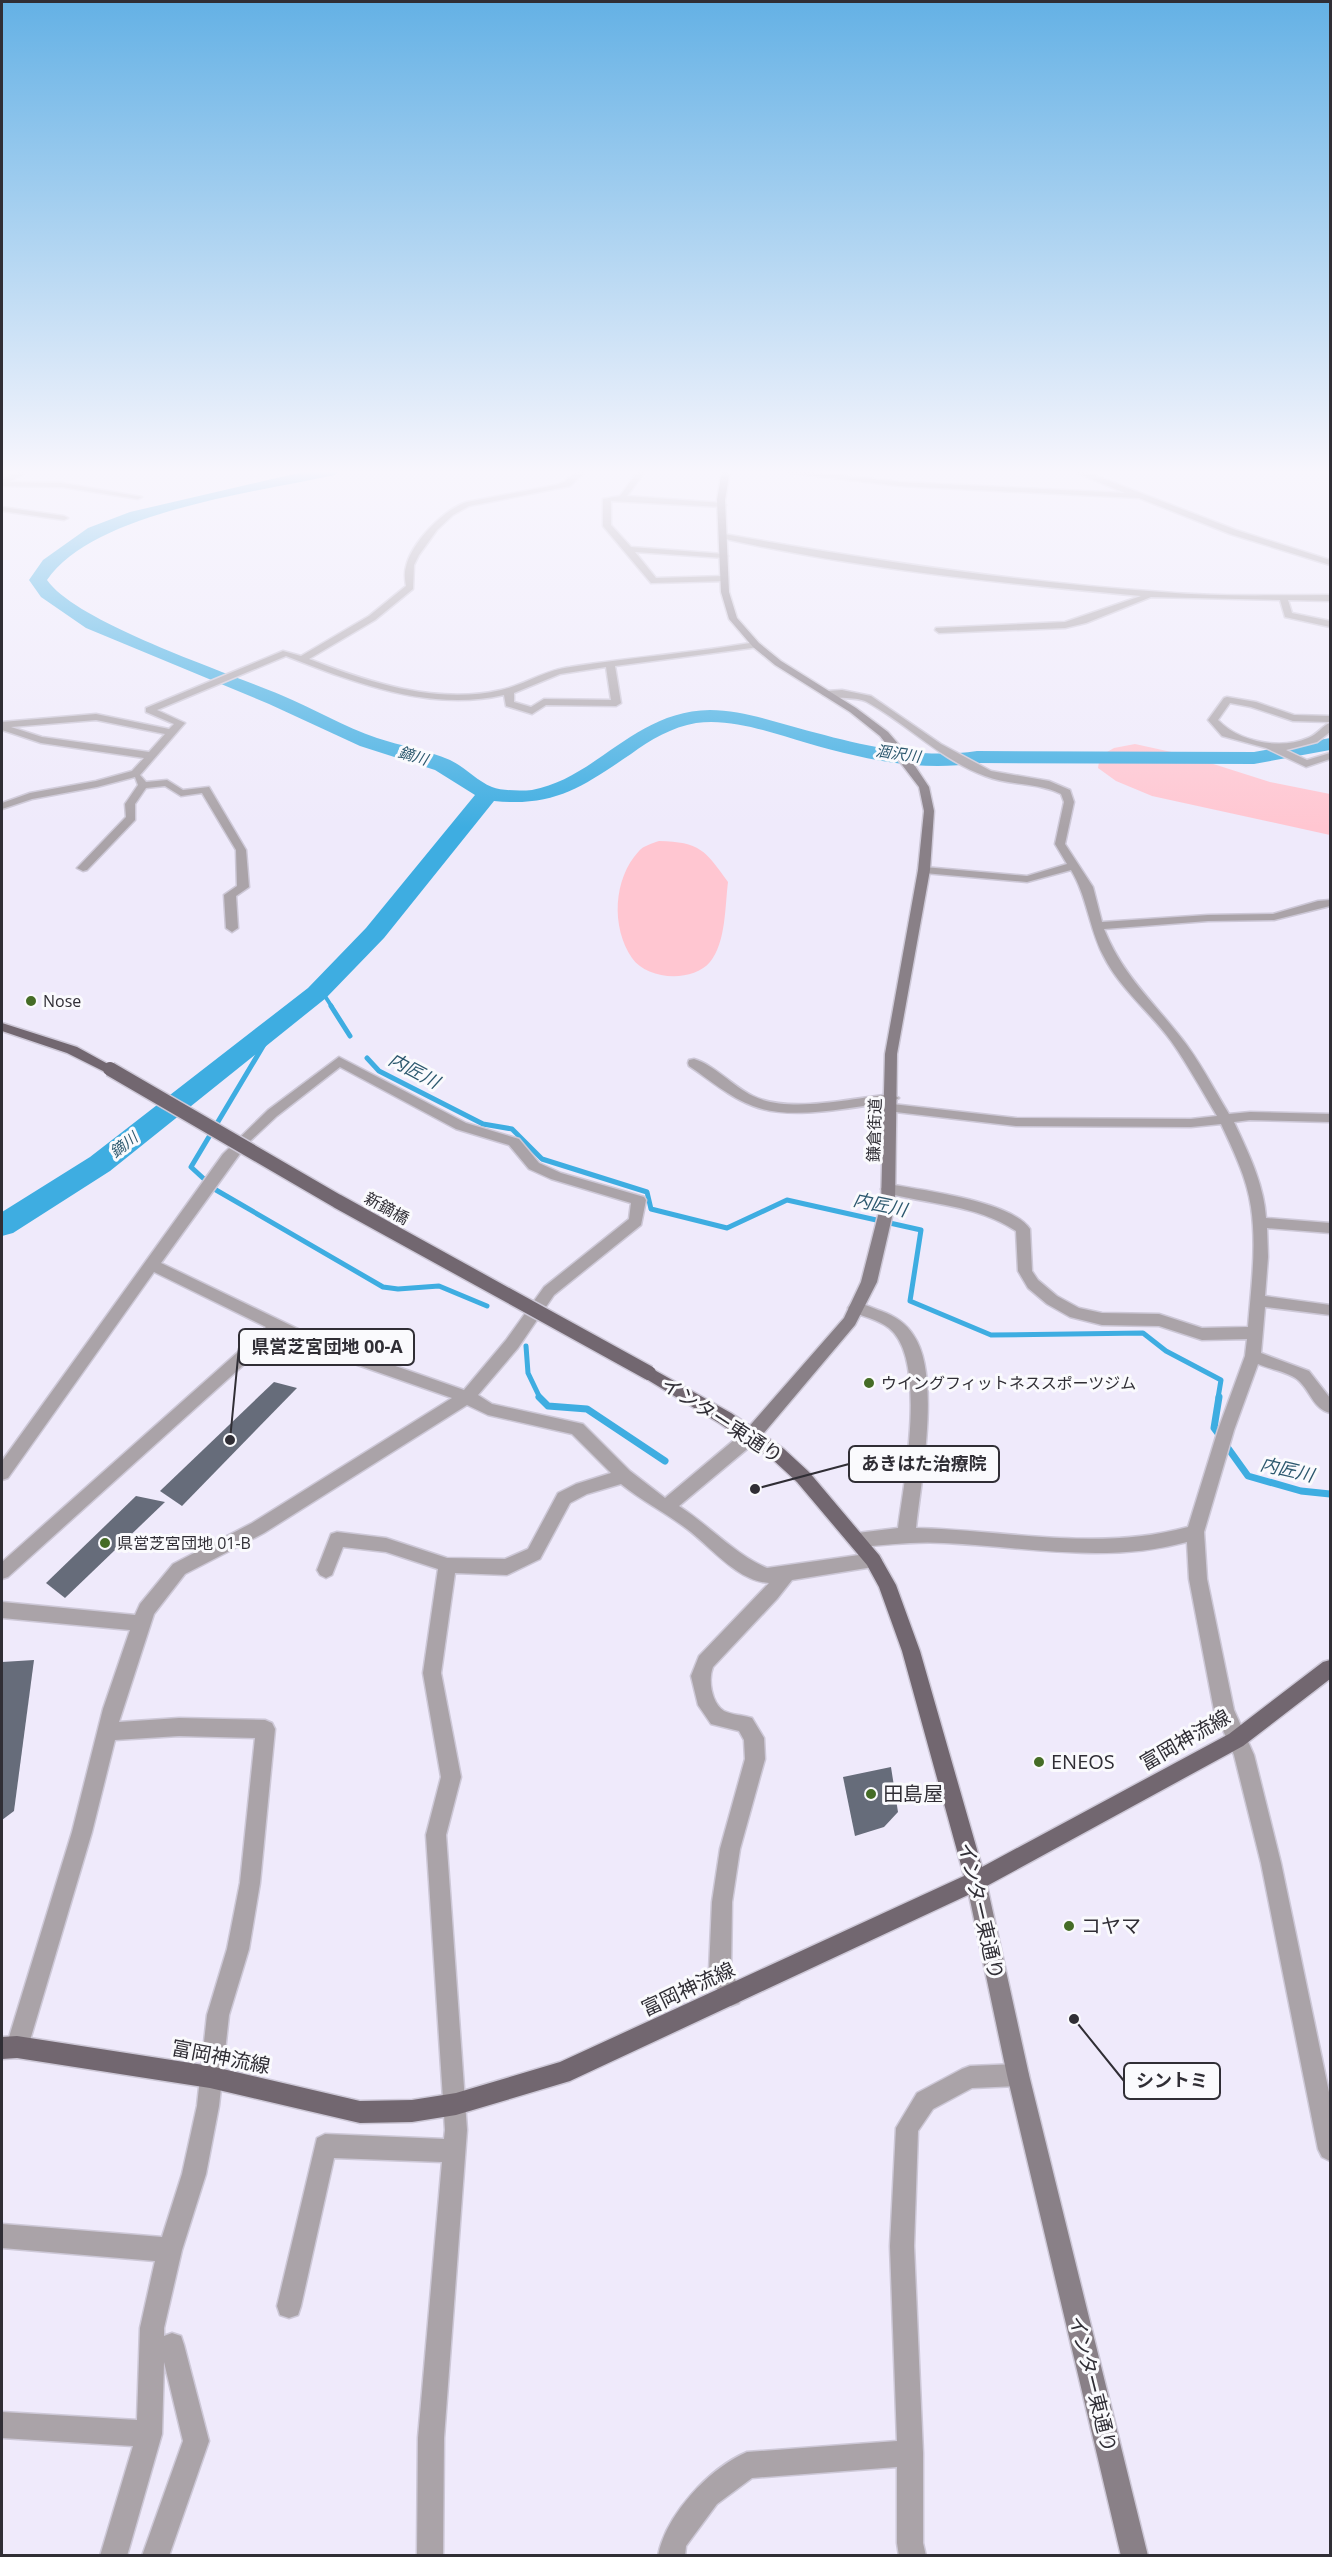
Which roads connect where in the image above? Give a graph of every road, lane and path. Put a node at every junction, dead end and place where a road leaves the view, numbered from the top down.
1 (408, 589) edge
2 (725, 589) edge
3 (1113, 589) edge
4 (1162, 595) junction
5 (1282, 597) junction
6 (1330, 598) edge
7 (1330, 624) edge
8 (939, 630) dead end
9 (756, 645) junction
10 (302, 659) junction
11 (610, 665) junction
12 (509, 692) junction
13 (827, 694) junction
14 (77, 719) junction
15 (1330, 719) edge
16 (2, 726) edge
17 (1330, 726) edge
18 (172, 733) junction
19 (67, 744) junction
20 (1276, 749) junction
21 (152, 756) junction
22 (1330, 756) edge
23 (136, 773) junction
24 (143, 785) junction
25 (2, 806) edge
26 (1072, 866) junction
27 (83, 868) dead end
28 (924, 870) junction
29 (1330, 903) edge
30 (1097, 926) junction
31 (232, 928) dead end
32 (2, 1027) edge
33 (694, 1063) dead end
34 (892, 1103) junction
35 (1225, 1118) junction
36 (1330, 1118) edge
37 (888, 1189) junction
38 (1259, 1222) junction
39 (1330, 1228) edge
40 (151, 1264) junction
41 (1257, 1300) junction
42 (856, 1308) junction
43 (1330, 1310) edge
44 (278, 1324) junction
45 (1255, 1334) junction
46 (1253, 1356) junction
47 (650, 1373) joint
48 (467, 1397) junction
49 (1330, 1407) edge
50 (752, 1435) junction
51 (2, 1473) edge
52 (624, 1476) junction
53 (666, 1507) junction
54 (1196, 1532) junction
55 (906, 1534) junction
56 (857, 1540) junction
57 (873, 1560) junction
58 (447, 1565) junction
59 (326, 1570) dead end
60 (2, 1572) edge
61 (784, 1575) junction
62 (2, 1610) edge
63 (141, 1623) junction
64 (1330, 1668) edge
65 (109, 1731) junction
66 (1236, 1740) junction
67 (976, 1881) junction
68 (731, 1995) junction
69 (9, 2047) edge
70 (1018, 2075) junction
71 (210, 2077) junction
72 (456, 2104) junction
73 (1330, 2149) edge
74 (454, 2151) junction
75 (2, 2236) edge
76 (170, 2250) junction
77 (289, 2306) dead end
78 (172, 2345) dead end
79 (2, 2425) edge
80 (149, 2434) junction
81 (909, 2453) junction
82 (113, 2556) edge
83 (155, 2556) edge
84 (430, 2556) edge
85 (671, 2556) edge
86 (913, 2556) edge
87 (1135, 2556) edge

1 - 10 street
2 - 9 street
3 - 4 street
4 - 5 street
4 - 8 street
5 - 6 street
5 - 7 street
9 - 11 street
9 - 13 street
10 - 12 street
10 - 18 street
11 - 12 street
11 - 12 street
13 - 26 street
13 - 28 street, 鎌倉街道
14 - 16 street
14 - 18 street
14 - 19 street
15 - 20 street
16 - 19 street
17 - 20 street
18 - 21 street
19 - 21 street
20 - 22 street
21 - 23 street
23 - 24 street
23 - 25 street
24 - 27 street
24 - 31 street
26 - 28 street
26 - 30 street
28 - 34 street, 鎌倉街道
29 - 30 street
30 - 35 street
32 - 47 main road, 新鏑橋, bridge
33 - 34 street
34 - 35 street
34 - 37 street, 鎌倉街道
35 - 36 street
35 - 38 street
37 - 42 street, 鎌倉街道
37 - 45 street
38 - 39 street
38 - 41 street
40 - 44 street
40 - 48 street
40 - 51 street
41 - 43 street
41 - 45 street
42 - 50 street, 鎌倉街道
42 - 55 street
44 - 48 street
44 - 60 street
45 - 46 street
46 - 49 street
46 - 54 street
47 - 50 main road, インター東通り
48 - 52 street
48 - 63 street
50 - 53 street
50 - 56 main road, インター東通り
52 - 53 street
52 - 58 street
53 - 61 street
54 - 55 street
54 - 66 street
55 - 56 street
56 - 57 main road, インター東通り
57 - 61 street
57 - 67 main road, インター東通り
58 - 59 street
58 - 72 street
61 - 68 street
62 - 63 street
63 - 65 street
64 - 66 main road, 富岡神流線
65 - 69 street
65 - 71 street
66 - 67 main road, 富岡神流線
66 - 73 street
67 - 68 main road, 富岡神流線
67 - 70 street, インター東通り
68 - 72 main road, 富岡神流線
69 - 71 main road, 富岡神流線
70 - 81 street
70 - 87 street, インター東通り
71 - 72 main road, 富岡神流線
71 - 76 street
72 - 74 street
74 - 77 street
74 - 84 street
75 - 76 street
76 - 80 street
78 - 83 street
79 - 80 street
80 - 82 street
81 - 85 street
81 - 86 street

